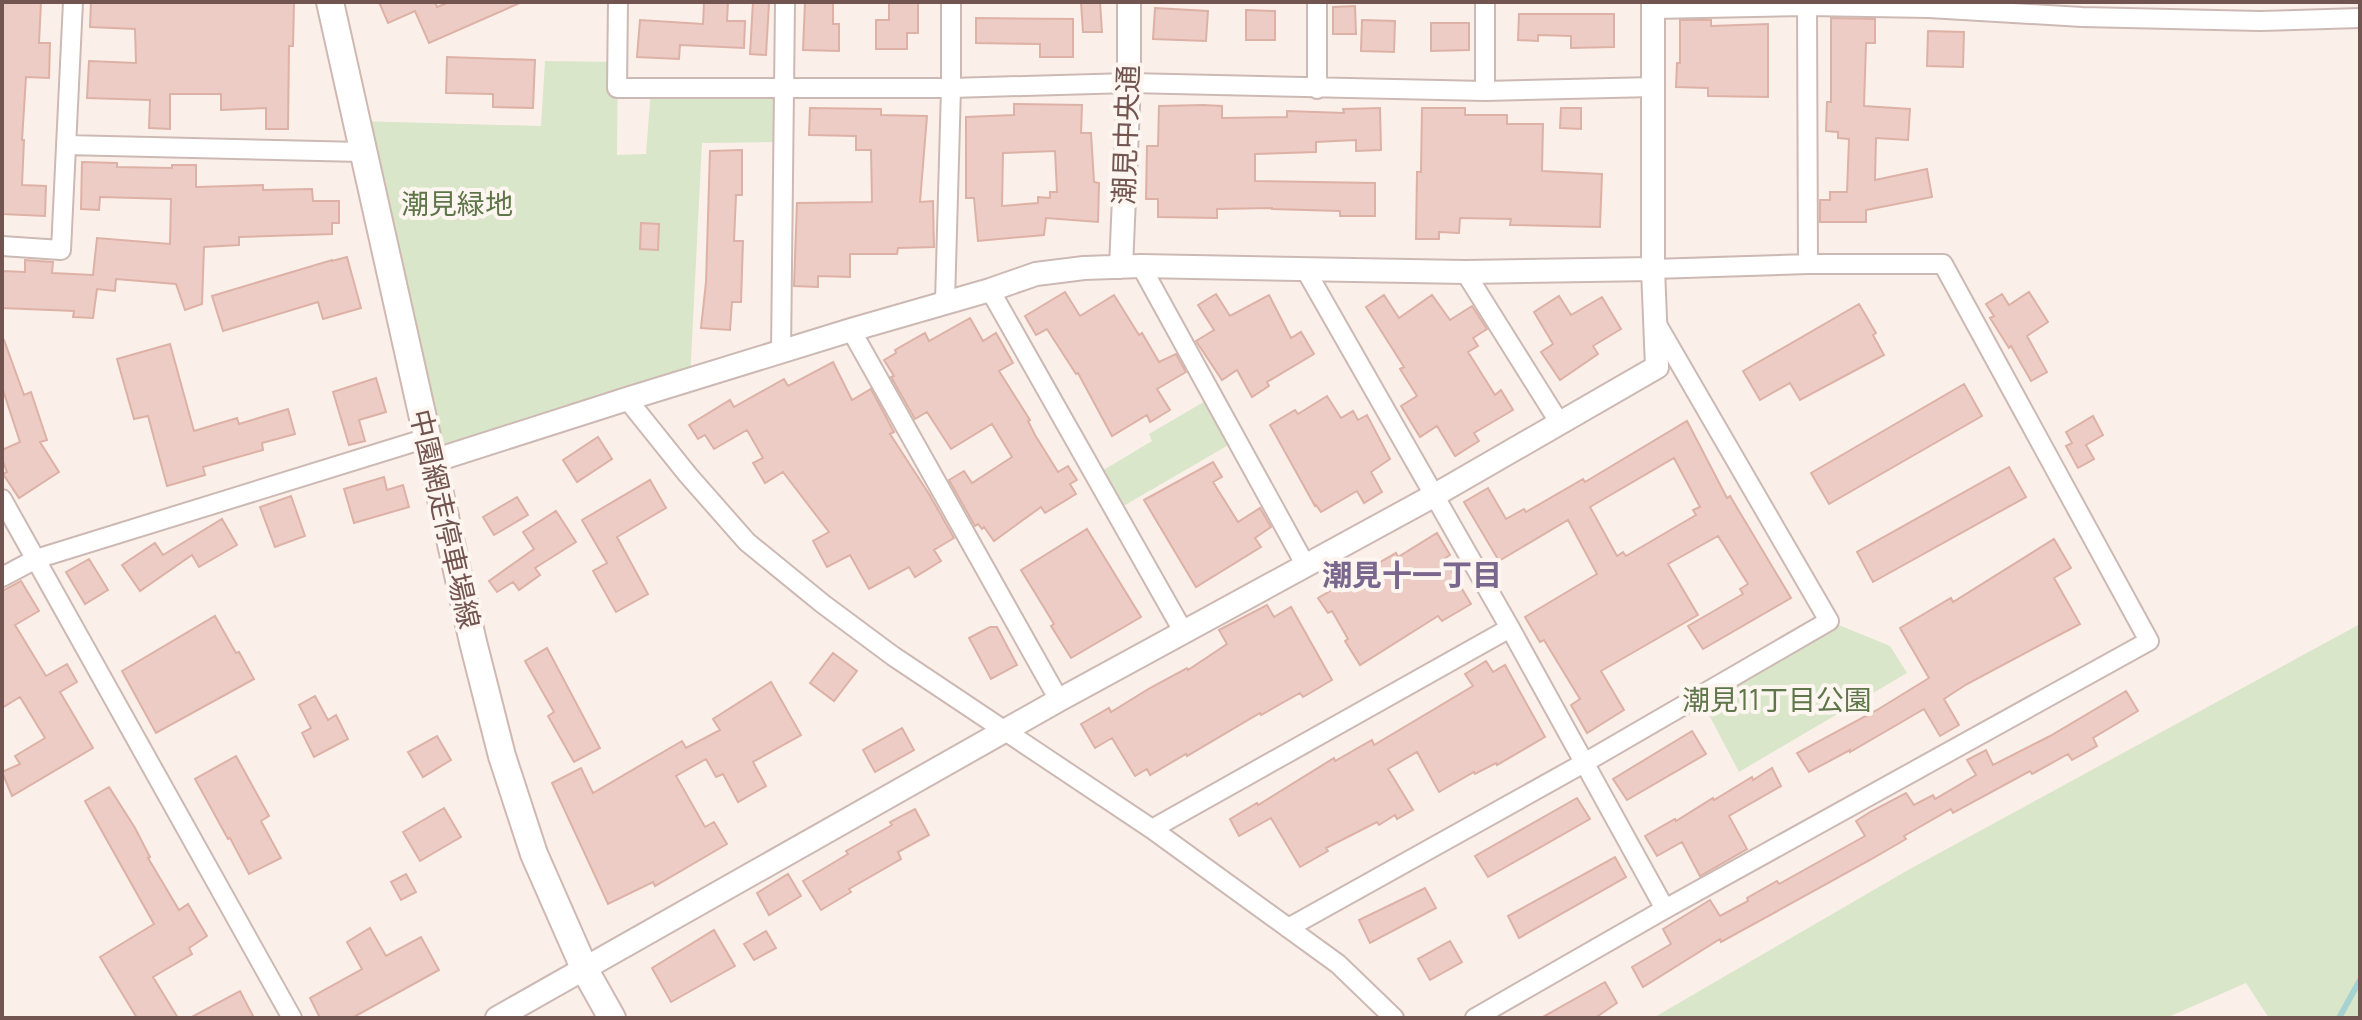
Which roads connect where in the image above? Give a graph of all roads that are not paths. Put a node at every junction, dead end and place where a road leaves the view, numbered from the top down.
1 (73, 2) edge
2 (330, 2) edge
3 (618, 2) edge
4 (785, 2) edge
5 (951, 2) edge
6 (1129, 2) edge
7 (1317, 2) edge
8 (1485, 2) edge
9 (1782, 4) edge
10 (1653, 5) edge
11 (1807, 6) junction
12 (2360, 18) edge
13 (1129, 83) junction
14 (1654, 87) junction
15 (951, 88) junction
16 (784, 89) junction
17 (1317, 89) junction
18 (1485, 91) junction
19 (66, 145) junction
20 (362, 152) junction
21 (2, 246) edge
22 (1808, 264) junction
23 (1131, 267) junction
24 (1305, 269) junction
25 (1653, 269) junction
26 (1465, 272) junction
27 (990, 290) junction
28 (945, 302) junction
29 (1655, 321) junction
30 (851, 330) junction
31 (781, 352) junction
32 (627, 399) junction
33 (1559, 422) junction
34 (430, 449) junction
35 (1435, 495) junction
36 (2, 499) edge
37 (36, 559) junction
38 (1306, 566) junction
39 (2, 577) edge
40 (1510, 628) junction
41 (1183, 631) junction
42 (1059, 700) junction
43 (1005, 732) junction
44 (1584, 763) junction
45 (1152, 829) junction
46 (1665, 909) junction
47 (1288, 928) junction
48 (585, 970) junction
49 (292, 1018) edge
50 (497, 1018) edge
51 (612, 1018) edge
52 (1394, 1018) edge
53 (1475, 1018) edge

1 - 19 street
2 - 20 main road, 中園網走停車場線
3 - 16 street
4 - 16 street
5 - 15 street
6 - 13 street, 潮見中央通
7 - 17 street
8 - 18 street
9 - 10 street
9 - 11 street
10 - 14 street
11 - 12 street
11 - 22 street
13 - 15 street
13 - 17 street
13 - 23 street, 潮見中央通
14 - 18 street
14 - 25 street
15 - 16 street
15 - 28 street
16 - 31 street
17 - 18 street
19 - 20 street
19 - 21 street
20 - 34 main road, 中園網走停車場線
22 - 25 street
22 - 46 street
23 - 24 street
23 - 27 street
23 - 38 street
24 - 26 street
24 - 35 street
25 - 26 street
25 - 29 street
26 - 33 street
27 - 28 street
27 - 41 street
28 - 30 street
29 - 33 street
29 - 44 street
30 - 31 street
30 - 42 street
31 - 32 street
32 - 34 street
32 - 43 street
33 - 35 street
34 - 37 street
34 - 48 main road, 中園網走停車場線
35 - 38 street
35 - 40 street
36 - 37 street
37 - 39 street
37 - 49 street
38 - 41 street
40 - 44 street
40 - 45 street
41 - 42 street
42 - 43 street
43 - 45 street
43 - 48 street
44 - 46 street
44 - 47 street
45 - 47 street
46 - 53 street
47 - 52 street
48 - 50 street
48 - 51 main road, 中園網走停車場線

